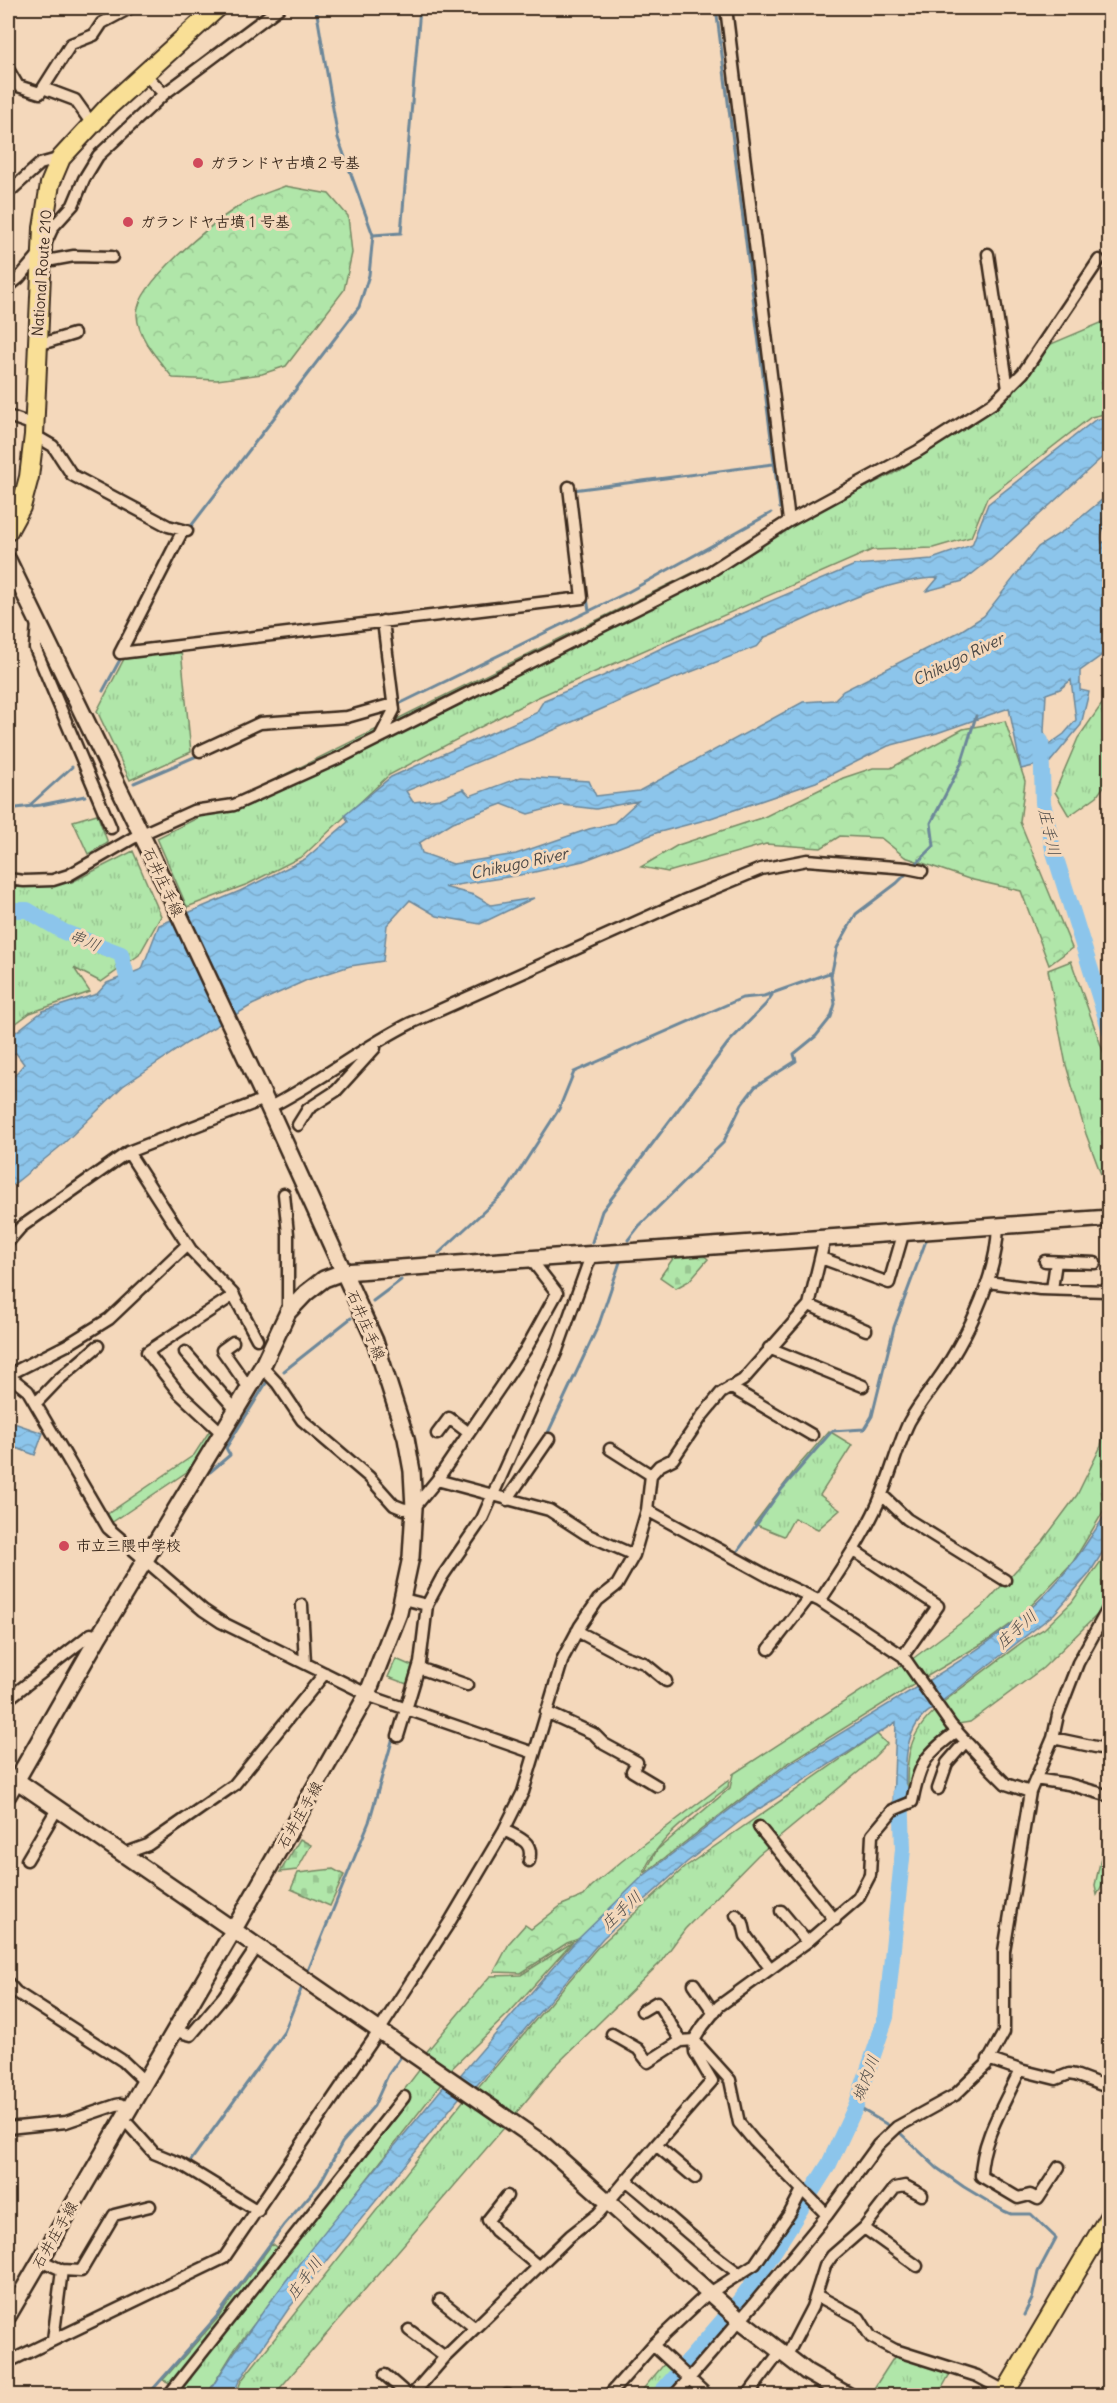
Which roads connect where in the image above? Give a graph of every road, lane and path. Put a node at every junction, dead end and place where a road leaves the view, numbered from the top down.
1 (130, 8) edge
2 (217, 8) edge
3 (279, 8) edge
4 (726, 8) edge
5 (8, 69) edge
6 (144, 74) junction
7 (43, 88) junction
8 (164, 94) junction
9 (92, 124) junction
10 (61, 158) junction
11 (8, 191) edge
12 (988, 254) dead end
13 (41, 257) junction
14 (112, 257) dead end
15 (1099, 260) dead end
16 (8, 287) edge
17 (74, 334) dead end
18 (38, 345) junction
19 (1008, 389) junction
20 (8, 416) edge
21 (34, 430) junction
22 (569, 487) dead end
23 (15, 504) edge
24 (789, 521) junction
25 (8, 531) edge
26 (8, 560) edge
27 (37, 620) junction
28 (383, 621) junction
29 (394, 707) junction
30 (380, 737) junction
31 (200, 750) dead end
32 (111, 828) dead end
33 (144, 840) junction
34 (922, 871) dead end
35 (8, 879) edge
36 (385, 1036) junction
37 (264, 1098) junction
38 (298, 1125) dead end
39 (128, 1152) junction
40 (284, 1194) dead end
41 (1110, 1218) edge
42 (998, 1225) junction
43 (904, 1231) junction
44 (825, 1238) junction
45 (8, 1242) edge
46 (187, 1245) junction
47 (592, 1253) junction
48 (530, 1257) junction
49 (821, 1258) junction
50 (1095, 1263) dead end
51 (343, 1272) junction
52 (988, 1282) junction
53 (1052, 1289) junction
54 (1106, 1291) dead end
55 (557, 1293) junction
56 (234, 1295) junction
57 (571, 1305) junction
58 (809, 1305) junction
59 (288, 1312) junction
60 (866, 1330) dead end
61 (257, 1339) dead end
62 (233, 1342) dead end
63 (98, 1346) dead end
64 (769, 1348) junction
65 (185, 1352) dead end
66 (262, 1367) junction
67 (8, 1375) edge
68 (863, 1386) dead end
69 (730, 1387) junction
70 (249, 1388) junction
71 (36, 1403) junction
72 (236, 1410) junction
73 (222, 1433) junction
74 (469, 1433) junction
75 (438, 1434) dead end
76 (812, 1435) dead end
77 (549, 1439) dead end
78 (610, 1449) dead end
79 (651, 1474) junction
80 (437, 1480) junction
81 (882, 1495) junction
82 (492, 1496) junction
83 (507, 1500) junction
84 (414, 1508) junction
85 (647, 1510) junction
86 (853, 1550) junction
87 (633, 1556) junction
88 (145, 1561) junction
89 (1005, 1580) dead end
90 (403, 1599) junction
91 (815, 1599) junction
92 (302, 1605) dead end
93 (427, 1605) junction
94 (1110, 1605) edge
95 (577, 1631) junction
96 (99, 1636) junction
97 (769, 1649) dead end
98 (903, 1656) junction
99 (305, 1663) junction
100 (419, 1668) junction
101 (325, 1673) junction
102 (666, 1682) dead end
103 (466, 1684) dead end
104 (367, 1695) junction
105 (8, 1699) edge
106 (407, 1709) junction
107 (546, 1712) junction
108 (954, 1728) junction
109 (398, 1736) dead end
110 (1053, 1738) junction
111 (966, 1741) junction
112 (1110, 1750) edge
113 (534, 1753) junction
114 (1035, 1779) junction
115 (16, 1780) junction
116 (657, 1786) dead end
117 (938, 1789) dead end
118 (1030, 1792) junction
119 (8, 1795) edge
120 (1110, 1796) edge
121 (57, 1809) junction
122 (759, 1827) dead end
123 (504, 1830) junction
124 (123, 1854) junction
125 (27, 1860) dead end
126 (530, 1861) dead end
127 (781, 1911) dead end
128 (736, 1914) dead end
129 (835, 1920) junction
130 (234, 1931) junction
131 (807, 1942) junction
132 (257, 1947) junction
133 (770, 1968) junction
134 (694, 1984) dead end
135 (8, 1986) edge
136 (642, 2011) dead end
137 (714, 2013) junction
138 (175, 2031) junction
139 (379, 2031) junction
140 (612, 2034) dead end
141 (694, 2040) junction
142 (681, 2042) junction
143 (988, 2059) junction
144 (1020, 2070) junction
145 (145, 2082) junction
146 (1110, 2088) edge
147 (404, 2097) dead end
148 (126, 2115) junction
149 (8, 2128) edge
150 (656, 2145) junction
151 (1059, 2167) dead end
152 (695, 2178) dead end
153 (626, 2180) junction
154 (803, 2191) junction
155 (922, 2195) dead end
156 (507, 2196) dead end
157 (609, 2201) junction
158 (150, 2206) dead end
159 (258, 2211) junction
160 (827, 2215) junction
161 (1110, 2215) edge
162 (864, 2228) junction
163 (40, 2260) junction
164 (916, 2266) dead end
165 (539, 2267) junction
166 (62, 2270) junction
167 (740, 2274) junction
168 (710, 2294) junction
169 (816, 2295) junction
170 (440, 2300) dead end
171 (8, 2316) edge
172 (740, 2320) junction
173 (475, 2328) junction
174 (409, 2330) dead end
175 (53, 2340) junction
176 (653, 2345) junction
177 (783, 2355) junction
178 (445, 2358) junction
179 (8, 2362) edge
180 (385, 2375) dead end
181 (691, 2378) junction
182 (1004, 2393) edge
183 (168, 2396) edge
184 (410, 2396) edge
185 (608, 2396) edge
186 (674, 2396) edge
187 (708, 2396) edge
188 (747, 2396) edge
189 (849, 2396) edge

1 - 7 street
2 - 6 highway, National Route 210
3 - 8 street
4 - 24 street
5 - 7 street
6 - 8 street
6 - 9 highway, National Route 210
7 - 9 street
8 - 13 street
9 - 10 highway, National Route 210
10 - 11 street
10 - 13 highway, National Route 210
12 - 19 street
13 - 14 street
13 - 16 street
13 - 18 highway, National Route 210
15 - 19 street
17 - 18 street
18 - 21 highway, National Route 210
19 - 24 street
20 - 21 street
21 - 23 highway, National Route 210
21 - 28 street
22 - 28 street
23 - 25 highway, National Route 210
24 - 30 street
26 - 27 street, 石井庄手線
27 - 32 street
27 - 33 street, 石井庄手線
28 - 29 street
29 - 30 street
29 - 31 street
30 - 33 street
33 - 35 street
33 - 37 street, 石井庄手線
34 - 36 street
36 - 37 street
36 - 38 street
37 - 39 street
37 - 51 street, 石井庄手線
39 - 45 street
39 - 46 street
40 - 59 street
41 - 42 street
42 - 43 street
42 - 52 street
43 - 44 street
43 - 49 street
44 - 47 street
44 - 49 street
46 - 56 street
46 - 67 street
47 - 48 street
47 - 57 street
48 - 51 street
48 - 55 street
49 - 58 street
50 - 53 street
51 - 59 street, 石井庄手線
51 - 84 street, 石井庄手線
52 - 53 street
52 - 81 street
53 - 54 street
55 - 57 street
55 - 74 street
56 - 61 street
56 - 73 street
57 - 82 street
58 - 60 street
58 - 64 street
59 - 66 street, 石井庄手線
62 - 70 street
63 - 71 street
64 - 68 street
64 - 69 street
65 - 72 street
66 - 70 street, 石井庄手線
66 - 84 street
67 - 71 street
69 - 76 street
69 - 79 street
70 - 72 street, 石井庄手線
71 - 88 street
72 - 73 street, 石井庄手線
73 - 88 street, 石井庄手線
74 - 75 street
74 - 80 street
77 - 83 street
78 - 79 street
79 - 85 street
80 - 82 street
80 - 84 street
81 - 86 street
81 - 89 street
82 - 83 street
82 - 93 street
83 - 87 street
84 - 90 street, 石井庄手線
85 - 87 street
85 - 91 street
86 - 91 street
86 - 98 street
87 - 95 street
88 - 96 street, 石井庄手線
88 - 99 street
90 - 93 street
90 - 104 street, 石井庄手線
91 - 97 street
91 - 98 street
92 - 99 street
93 - 100 street
94 - 110 street
95 - 102 street
95 - 107 street
96 - 105 street
96 - 115 street, 石井庄手線
98 - 108 street
99 - 101 street
100 - 103 street
100 - 106 street
101 - 104 street
101 - 124 street
104 - 106 street
104 - 130 street, 石井庄手線
106 - 109 street
106 - 113 street
107 - 113 street
107 - 116 street
108 - 111 street
108 - 129 street
110 - 112 street
110 - 114 street
111 - 117 street
111 - 118 street
113 - 123 street
114 - 118 street
114 - 120 street
115 - 119 street, 石井庄手線
115 - 121 street
118 - 143 street
121 - 124 street
121 - 125 street
122 - 129 street
123 - 126 street
123 - 139 street
124 - 130 street
127 - 131 street
128 - 133 street
129 - 131 street
130 - 132 street
130 - 138 street, 石井庄手線
131 - 133 street
132 - 138 street
132 - 139 street
133 - 137 street
134 - 137 street
135 - 145 street
136 - 142 street
137 - 141 street
138 - 145 street, 石井庄手線
139 - 157 street
139 - 159 street
140 - 142 street
141 - 142 street
141 - 150 street
141 - 154 street
143 - 144 street
143 - 160 street
144 - 146 street
144 - 151 street
145 - 148 street, 石井庄手線
147 - 183 street
148 - 149 street
148 - 159 street
148 - 163 street, 石井庄手線
150 - 152 street
150 - 153 street
153 - 157 street
153 - 167 street
154 - 160 street
154 - 167 street
155 - 162 street
156 - 165 street
157 - 165 street
157 - 168 street
158 - 166 street
159 - 175 street
160 - 172 street
161 - 182 highway
162 - 164 street
162 - 169 street
163 - 166 street
163 - 171 street, 石井庄手線
165 - 173 street
166 - 175 street
167 - 168 street
168 - 172 street
168 - 176 street
169 - 177 street
169 - 182 street
170 - 173 street
172 - 177 street
172 - 181 street
173 - 178 street
174 - 178 street
175 - 179 street
176 - 181 street
176 - 185 street
177 - 188 street
177 - 189 street
178 - 184 street
180 - 184 street
181 - 186 street
181 - 187 street

